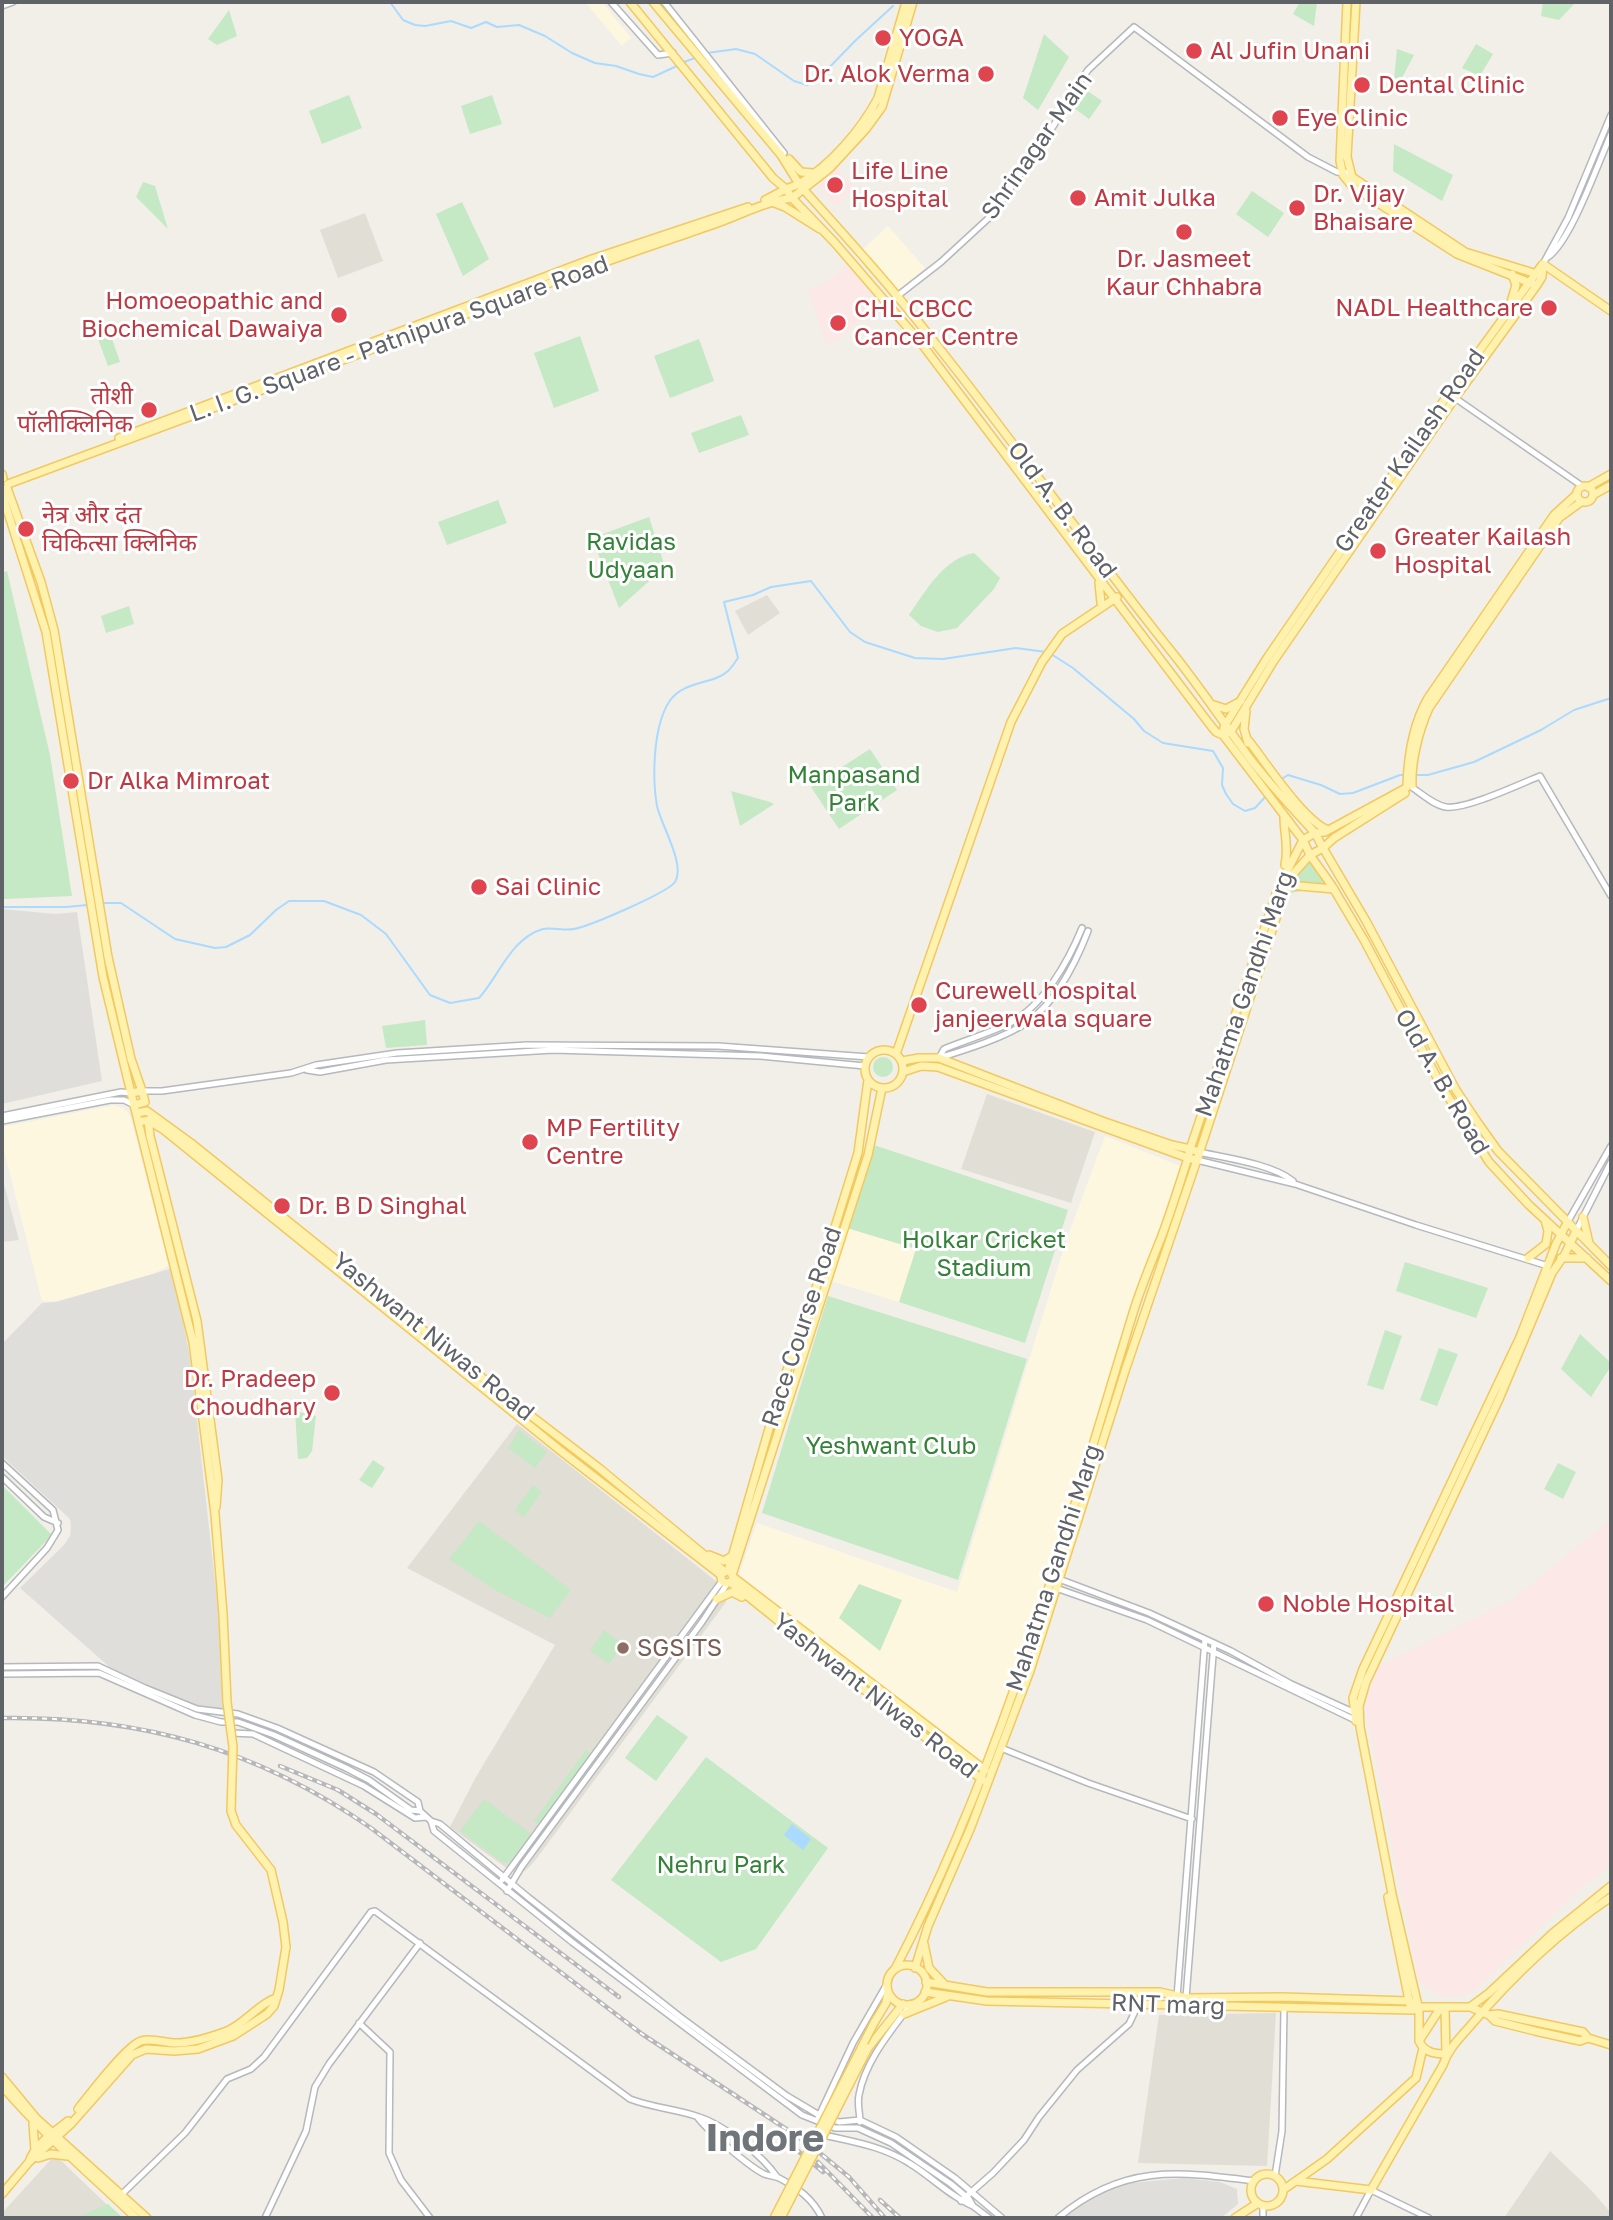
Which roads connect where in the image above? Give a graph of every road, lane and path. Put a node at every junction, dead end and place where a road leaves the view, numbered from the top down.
1 (13, 2) edge
2 (611, 2) edge
3 (630, 2) edge
4 (653, 2) edge
5 (664, 2) edge
6 (906, 2) edge
7 (913, 2) edge
8 (1348, 2) edge
9 (1356, 2) edge
10 (2, 6) edge
11 (690, 41) junction
12 (673, 53) junction
13 (1611, 116) edge
14 (1611, 134) edge
15 (782, 154) junction
16 (1344, 159) junction
17 (1346, 174) junction
18 (816, 175) junction
19 (802, 187) junction
20 (786, 189) junction
21 (792, 198) junction
22 (772, 202) junction
23 (815, 202) junction
24 (823, 230) junction
25 (1545, 261) junction
26 (1512, 274) junction
27 (1539, 275) junction
28 (1533, 284) junction
29 (896, 297) junction
30 (1611, 311) edge
31 (1507, 312) junction
32 (1455, 398) junction
33 (1611, 474) edge
34 (4, 483) edge
35 (1611, 485) edge
36 (1585, 487) junction
37 (1577, 494) junction
38 (1593, 495) junction
39 (1581, 502) junction
40 (1093, 552) junction
41 (1095, 574) junction
42 (1124, 594) junction
43 (1113, 598) junction
44 (1103, 605) junction
45 (1140, 633) junction
46 (1208, 700) junction
47 (1244, 704) junction
48 (1226, 724) junction
49 (1232, 733) junction
50 (1219, 734) junction
51 (1249, 741) junction
52 (1243, 750) junction
53 (1411, 767) junction
54 (1264, 782) junction
55 (1409, 785) junction
56 (1286, 788) junction
57 (1278, 792) junction
58 (1284, 816) junction
59 (1328, 830) junction
60 (1315, 833) junction
61 (1334, 838) junction
62 (1303, 840) junction
63 (1323, 848) junction
64 (1310, 855) junction
65 (1329, 859) junction
66 (1283, 876) junction
67 (1288, 885) junction
68 (1334, 890) junction
69 (1611, 896) edge
70 (97, 908) junction
71 (1085, 930) dead end
72 (869, 1057) junction
73 (899, 1058) junction
74 (939, 1058) junction
75 (865, 1066) junction
76 (307, 1069) junction
77 (903, 1072) junction
78 (868, 1080) junction
79 (882, 1088) junction
80 (142, 1091) junction
81 (155, 1092) junction
82 (131, 1093) junction
83 (145, 1102) junction
84 (146, 1111) junction
85 (137, 1113) junction
86 (2, 1116) edge
87 (2, 1121) edge
88 (149, 1121) junction
89 (1611, 1146) edge
90 (1194, 1155) junction
91 (1611, 1162) edge
92 (1583, 1217) junction
93 (1545, 1219) junction
94 (1567, 1223) junction
95 (1576, 1231) junction
96 (1561, 1233) junction
97 (1570, 1242) junction
98 (1590, 1246) junction
99 (1599, 1255) junction
100 (1528, 1258) junction
101 (1562, 1258) junction
102 (1587, 1258) junction
103 (1611, 1258) edge
104 (1611, 1266) edge
105 (1550, 1269) junction
106 (1611, 1281) edge
107 (204, 1393) junction
108 (2, 1463) edge
109 (2, 1477) edge
110 (58, 1523) junction
111 (704, 1555) junction
112 (735, 1556) junction
113 (726, 1576) junction
114 (1062, 1580) junction
115 (744, 1585) junction
116 (1059, 1589) junction
117 (2, 1597) edge
118 (713, 1599) junction
119 (752, 1600) junction
120 (1205, 1639) junction
121 (1214, 1643) junction
122 (1203, 1646) junction
123 (1213, 1650) junction
124 (2, 1667) edge
125 (2, 1674) edge
126 (1357, 1719) junction
127 (232, 1733) junction
128 (1001, 1748) junction
129 (983, 1769) junction
130 (992, 1774) junction
131 (983, 1780) junction
132 (420, 1811) junction
133 (1190, 1818) junction
134 (429, 1819) junction
135 (1199, 1820) junction
136 (503, 1877) junction
137 (510, 1882) junction
138 (500, 1886) junction
139 (1611, 1886) edge
140 (507, 1891) junction
141 (1611, 1897) edge
142 (923, 1940) junction
143 (420, 1943) junction
144 (915, 1968) junction
145 (895, 1969) junction
146 (926, 1982) junction
147 (948, 1987) junction
148 (888, 1988) junction
149 (925, 1992) junction
150 (1182, 1995) junction
151 (947, 1997) junction
152 (1139, 2003) junction
153 (907, 2004) junction
154 (1414, 2007) junction
155 (1470, 2007) junction
156 (1284, 2008) junction
157 (1443, 2008) junction
158 (1486, 2013) junction
159 (904, 2014) junction
160 (359, 2023) junction
161 (1421, 2044) junction
162 (1611, 2045) edge
163 (1446, 2054) junction
164 (2, 2077) edge
165 (2, 2086) edge
166 (786, 2100) junction
167 (696, 2115) junction
168 (817, 2118) junction
169 (34, 2120) junction
170 (860, 2120) junction
171 (69, 2122) junction
172 (858, 2128) junction
173 (824, 2135) junction
174 (52, 2137) junction
175 (67, 2146) junction
176 (68, 2156) junction
177 (33, 2157) junction
178 (1275, 2176) junction
179 (777, 2177) junction
180 (1254, 2181) junction
181 (1296, 2181) junction
182 (970, 2190) junction
183 (1283, 2190) junction
184 (1371, 2190) junction
185 (2, 2194) edge
186 (119, 2197) junction
187 (961, 2198) junction
188 (1260, 2204) junction
189 (135, 2218) edge
190 (147, 2218) edge
191 (265, 2218) edge
192 (430, 2218) edge
193 (774, 2218) edge
194 (781, 2218) edge
195 (822, 2218) edge
196 (989, 2218) edge
197 (1002, 2218) edge
198 (1058, 2218) edge
199 (1235, 2218) edge
200 (1263, 2218) edge
201 (1356, 2218) edge
202 (1429, 2218) edge

1 - 10 street
2 - 12 street
3 - 12 main road
4 - 11 main road, Old A. B. Road
5 - 11 street
6 - 18 main road
7 - 18 main road
8 - 16 main road
9 - 16 main road
11 - 15 main road, Old A. B. Road
12 - 20 main road
13 - 25 street
14 - 25 street
15 - 18 main road
15 - 19 main road, Old A. B. Road
16 - 17 main road
17 - 26 main road
17 - 27 main road
17 - 29 street, Shrinagar Main
18 - 19 main road
18 - 23 main road
19 - 20 main road, L. I. G. Square - Patnipura Square Road
19 - 21 main road
19 - 23 main road, Old A. B. Road
20 - 21 main road, Old A. B. Road
20 - 34 main road, L. I. G. Square - Patnipura Square Road
21 - 22 main road, L. I. G. Square - Patnipura Square Road
21 - 24 main road, Old A. B. Road
22 - 24 main road
22 - 34 main road, L. I. G. Square - Patnipura Square Road
23 - 29 main road, Old A. B. Road
24 - 41 main road, Old A. B. Road
25 - 27 main road, Greater Kailash Road
25 - 30 main road
26 - 28 main road
26 - 31 main road
27 - 28 main road, Greater Kailash Road
28 - 31 main road, Greater Kailash Road
28 - 32 main road, Greater Kailash Road
29 - 40 main road, Old A. B. Road
31 - 47 main road, Greater Kailash Road
32 - 36 street
32 - 47 main road, Greater Kailash Road
33 - 36 main road
34 - 70 main road
35 - 38 main road
36 - 37 main road
36 - 38 main road
37 - 39 main road
37 - 53 main road
38 - 39 main road
39 - 53 main road
40 - 42 main road, Old A. B. Road
40 - 42 street
41 - 43 main road, Old A. B. Road
41 - 44 main road
42 - 43 main road
42 - 46 main road, Old A. B. Road
43 - 44 main road
43 - 45 main road, Old A. B. Road
44 - 45 main road
44 - 73 main road
45 - 50 main road, Old A. B. Road
46 - 47 main road
46 - 48 main road, Old A. B. Road
47 - 48 main road, Greater Kailash Road
47 - 49 main road, Greater Kailash Road
47 - 51 main road
48 - 49 main road, Old A. B. Road
48 - 50 main road, Greater Kailash Road
49 - 50 main road
49 - 52 main road, Old A. B. Road
50 - 54 main road, Old A. B. Road
51 - 52 main road
51 - 56 main road
52 - 54 main road, Old A. B. Road
53 - 55 main road
54 - 57 main road, Old A. B. Road
54 - 58 main road, Old A. B. Road
55 - 59 main road
55 - 61 main road
55 - 69 street
56 - 57 main road
56 - 59 main road
57 - 60 main road, Old A. B. Road
58 - 62 main road, Old A. B. Road
58 - 66 main road
59 - 60 main road
60 - 62 main road
60 - 63 main road, Old A. B. Road
61 - 63 main road
61 - 65 main road
62 - 64 main road, Old A. B. Road
62 - 66 main road, Mahatma Gandhi Marg
63 - 64 main road
63 - 65 main road, Old A. B. Road
64 - 67 main road, Mahatma Gandhi Marg
64 - 68 main road, Old A. B. Road
65 - 94 main road, Old A. B. Road
66 - 90 main road, Mahatma Gandhi Marg
67 - 68 main road
67 - 90 main road, Mahatma Gandhi Marg
68 - 93 main road, Old A. B. Road
70 - 80 main road
70 - 82 main road
71 - 74 street
72 - 73 main road
72 - 75 main road
72 - 76 street
73 - 74 main road
73 - 77 main road
74 - 90 main road
75 - 76 street
75 - 78 main road
76 - 81 street
77 - 79 main road
77 - 90 main road
78 - 79 main road
78 - 112 main road, Race Course Road
79 - 112 main road, Race Course Road
80 - 81 street
80 - 82 main road
80 - 83 main road
81 - 83 street
82 - 85 main road
82 - 86 street
83 - 84 main road
83 - 85 main road
84 - 85 main road
84 - 88 main road
84 - 111 main road, Yashwant Niwas Road
85 - 87 street
85 - 88 main road
85 - 107 main road
88 - 107 main road
88 - 113 main road, Yashwant Niwas Road
89 - 94 street
90 - 100 street
90 - 114 main road, Mahatma Gandhi Marg
90 - 129 main road, Mahatma Gandhi Marg
91 - 92 street
92 - 95 street
92 - 98 main road
93 - 96 main road, Old A. B. Road
93 - 100 main road
94 - 95 main road, Old A. B. Road
94 - 96 main road
95 - 97 main road
95 - 98 main road, Old A. B. Road
96 - 97 main road, Old A. B. Road
96 - 105 main road
97 - 101 main road
97 - 102 main road, Old A. B. Road
98 - 99 main road, Old A. B. Road
99 - 103 street
99 - 104 main road, Old A. B. Road
100 - 105 street
101 - 102 main road
101 - 105 main road
102 - 106 main road, Old A. B. Road
105 - 126 main road
107 - 127 main road, bridge
108 - 110 street
109 - 110 street
110 - 117 street
111 - 112 main road
111 - 113 main road, Yashwant Niwas Road
112 - 113 main road, Race Course Road
112 - 115 main road
113 - 115 main road, Yashwant Niwas Road
113 - 118 street, Race Course Road
113 - 118 street
113 - 119 main road, Yashwant Niwas Road
114 - 116 main road, Mahatma Gandhi Marg
114 - 120 street
115 - 129 main road, Yashwant Niwas Road
116 - 122 street
116 - 128 main road, Mahatma Gandhi Marg
118 - 119 main road
118 - 136 street, Race Course Road
118 - 137 street, Race Course Road
119 - 131 main road, Yashwant Niwas Road
120 - 121 street
120 - 122 street
121 - 123 street
121 - 126 street
122 - 123 street
122 - 133 street
123 - 126 street
123 - 135 street
124 - 132 street
125 - 132 street
126 - 154 main road
127 - 134 street
127 - 171 main road, bridge
128 - 130 main road, Mahatma Gandhi Marg
128 - 133 street
129 - 130 main road, Yashwant Niwas Road
129 - 131 main road, Mahatma Gandhi Marg
130 - 131 main road, Mahatma Gandhi Marg
131 - 142 main road, Mahatma Gandhi Marg
131 - 145 main road, Mahatma Gandhi Marg
132 - 134 street
133 - 135 street
133 - 150 street
134 - 136 street
134 - 138 street
135 - 150 street
136 - 137 street
136 - 138 street, Race Course Road
137 - 140 street, Race Course Road
137 - 166 street
138 - 140 street
139 - 155 main road
140 - 166 street
141 - 158 main road
142 - 144 main road, Mahatma Gandhi Marg
142 - 147 main road
143 - 160 street
143 - 167 street
143 - 186 street
144 - 145 main road
144 - 146 main road
145 - 148 main road
146 - 147 main road, RNT marg
146 - 149 main road
147 - 150 main road, RNT marg
148 - 153 main road
148 - 168 street
148 - 193 main road, bridge
149 - 151 main road, RNT marg
149 - 153 main road
150 - 154 main road, RNT marg
151 - 152 main road, RNT marg
151 - 159 main road
152 - 156 main road, RNT marg
152 - 182 street
153 - 159 street
153 - 173 main road, bridge
154 - 156 main road, RNT marg
154 - 157 main road
154 - 161 main road
155 - 157 main road
155 - 158 main road
156 - 178 street
157 - 161 main road
157 - 163 main road
158 - 162 main road
158 - 163 main road
159 - 170 street
160 - 191 street
160 - 192 street
161 - 163 main road
161 - 181 main road
163 - 184 main road
164 - 169 main road
165 - 169 main road
166 - 168 street
167 - 179 street
167 - 179 street
168 - 170 street
168 - 172 street
169 - 171 main road
169 - 174 main road
169 - 177 main road
170 - 172 street
170 - 182 street
171 - 174 main road
171 - 175 main road
172 - 187 street
173 - 187 street
173 - 194 main road, bridge
174 - 175 main road
174 - 176 main road
174 - 177 main road
175 - 186 main road
176 - 177 main road
176 - 186 main road
177 - 185 main road
178 - 180 main road
178 - 183 main road
179 - 195 street
180 - 188 main road
180 - 198 street
181 - 183 main road
181 - 184 main road
182 - 187 street
182 - 197 street
183 - 188 main road
184 - 201 street
184 - 202 street
186 - 189 main road
186 - 190 main road
187 - 196 street
188 - 199 main road
188 - 200 street

